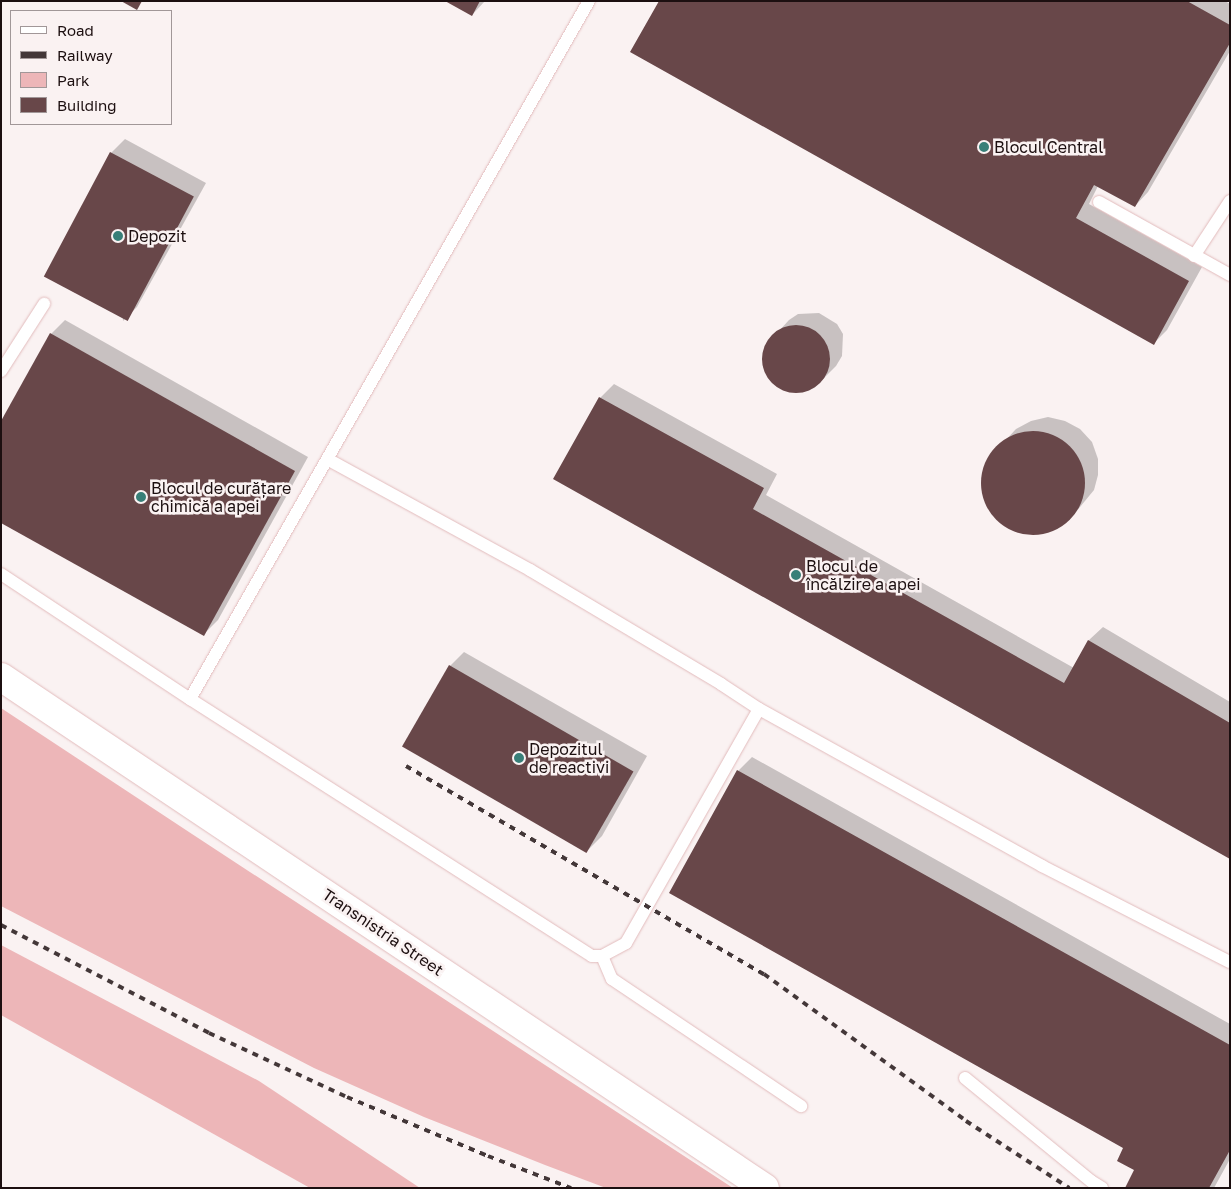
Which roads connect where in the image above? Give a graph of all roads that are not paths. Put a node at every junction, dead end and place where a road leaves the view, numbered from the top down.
1 (589, 1) edge
2 (1230, 200) edge
3 (1099, 202) dead end
4 (1194, 256) junction
5 (1230, 275) edge
6 (44, 304) dead end
7 (1, 372) edge
8 (329, 460) junction
9 (1, 574) edge
10 (1, 677) edge
11 (190, 699) junction
12 (759, 709) junction
13 (602, 956) junction
14 (1230, 962) edge
15 (965, 1078) dead end
16 (801, 1106) dead end
17 (764, 1188) edge
18 (1102, 1188) edge

1 - 8 lane
2 - 4 lane
3 - 4 lane
4 - 5 lane
6 - 7 lane
8 - 11 lane
8 - 12 lane
9 - 11 lane
10 - 17 street, Transnistria Street
11 - 13 lane
12 - 13 lane
12 - 14 lane
13 - 16 lane
15 - 18 lane

